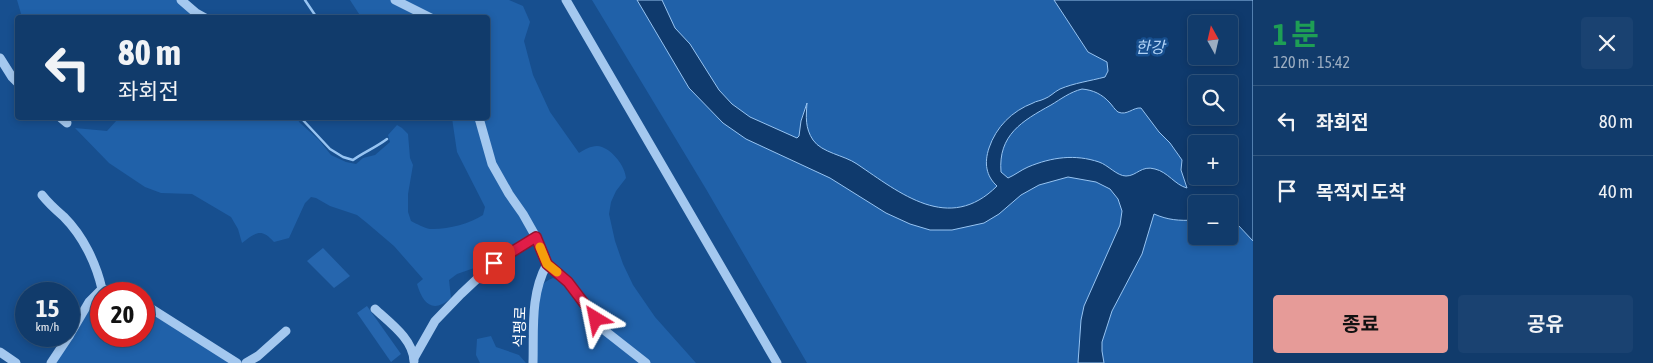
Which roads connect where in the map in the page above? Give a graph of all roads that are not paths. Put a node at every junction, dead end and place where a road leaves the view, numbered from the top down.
1 (181, 0) edge
2 (395, 0) edge
3 (566, 0) edge
4 (200, 15) edge
5 (425, 15) edge
6 (0, 58) edge
7 (15, 80) edge
8 (480, 120) edge
9 (42, 195) dead end
10 (536, 237) junction
11 (547, 264) junction
12 (100, 282) edge
13 (90, 301) edge
14 (375, 309) dead end
15 (155, 311) edge
16 (80, 317) edge
17 (286, 330) dead end
18 (62, 347) edge
19 (0, 352) edge
20 (414, 360) edge
21 (16, 363) edge
22 (51, 363) edge
23 (236, 363) edge
24 (246, 363) edge
25 (533, 363) edge
26 (646, 363) edge
27 (777, 363) edge

1 - 4 street
2 - 5 street
3 - 27 street
6 - 7 street
8 - 10 street
9 - 12 street
10 - 11 street
10 - 20 street
11 - 25 street, 석평로
11 - 26 street
13 - 16 street
14 - 20 street
15 - 23 street
17 - 24 street
18 - 22 street
19 - 21 street

